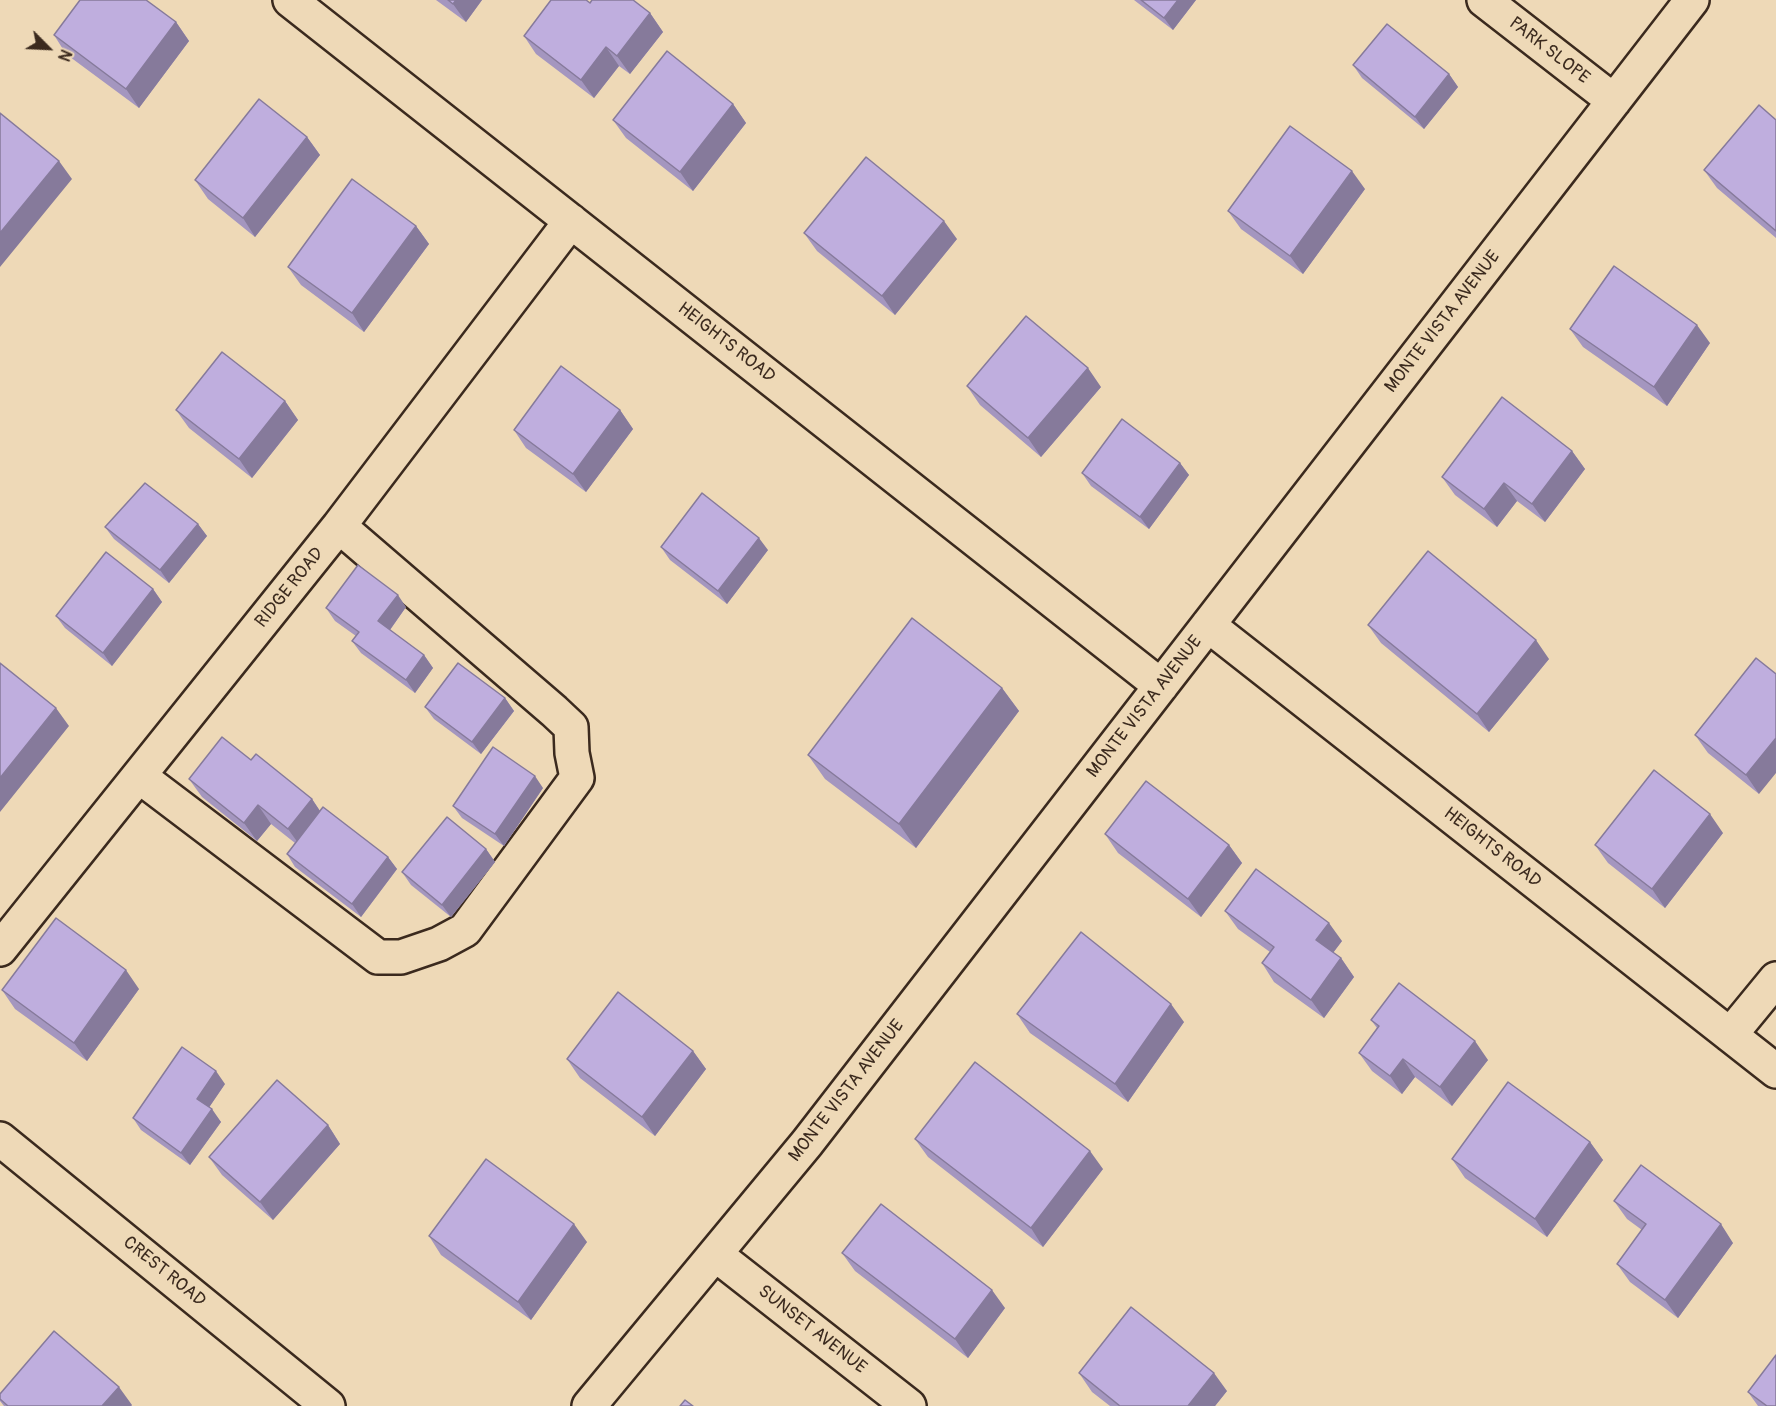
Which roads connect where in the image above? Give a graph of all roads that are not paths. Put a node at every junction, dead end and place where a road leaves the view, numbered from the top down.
1 (290, 0) edge
2 (1484, 0) edge
3 (1692, 0) edge
4 (1614, 101) junction
5 (571, 221) junction
6 (339, 526) junction
7 (1208, 625) junction
8 (1161, 686) junction
9 (139, 776) junction
10 (0, 949) edge
11 (1776, 979) edge
12 (1730, 1035) junction
13 (1776, 1071) edge
14 (0, 1138) edge
15 (715, 1254) junction
16 (328, 1406) edge
17 (589, 1406) edge
18 (909, 1406) edge

1 - 5 street, HEIGHTS ROAD
2 - 4 street, PARK SLOPE
3 - 4 street, MONTE VISTA AVENUE
4 - 7 street, MONTE VISTA AVENUE
5 - 6 street, RIDGE ROAD
5 - 8 street, HEIGHTS ROAD
6 - 9 street, RIDGE ROAD
6 - 9 street
7 - 8 street, MONTE VISTA AVENUE
7 - 12 street, HEIGHTS ROAD
8 - 15 street, MONTE VISTA AVENUE
9 - 10 street, RIDGE ROAD
11 - 12 street
12 - 13 street, HEIGHTS ROAD
14 - 16 street, CREST ROAD
15 - 17 street, MONTE VISTA AVENUE
15 - 18 street, SUNSET AVENUE

